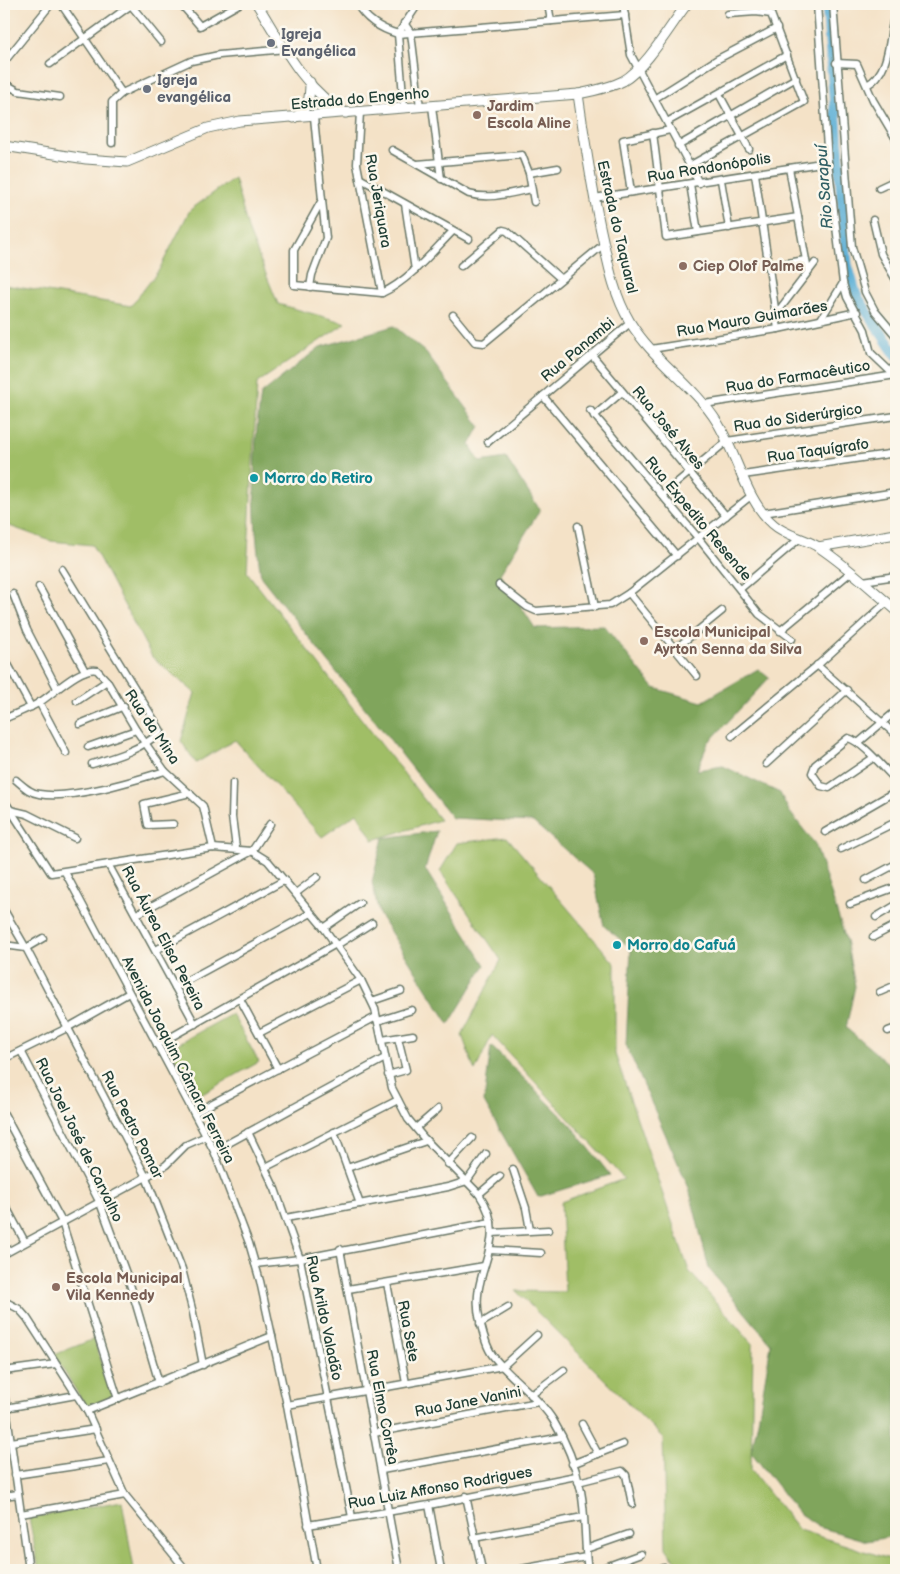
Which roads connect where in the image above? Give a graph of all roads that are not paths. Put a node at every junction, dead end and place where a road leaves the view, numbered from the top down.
1 (51, 4) edge
2 (61, 4) edge
3 (181, 4) edge
4 (239, 4) edge
5 (257, 4) edge
6 (357, 4) edge
7 (418, 4) edge
8 (548, 4) edge
9 (623, 4) edge
10 (687, 4) edge
11 (817, 4) edge
12 (850, 4) edge
13 (131, 5) edge
14 (833, 5) edge
15 (896, 10) edge
16 (728, 14) dead end
17 (624, 15) junction
18 (551, 21) junction
19 (404, 23) junction
20 (776, 28) junction
21 (412, 33) junction
22 (398, 34) junction
23 (84, 38) junction
24 (161, 42) dead end
25 (286, 49) junction
26 (787, 55) junction
27 (4, 62) edge
28 (836, 63) junction
29 (50, 64) dead end
30 (638, 70) junction
31 (796, 78) junction
32 (310, 82) junction
33 (4, 83) edge
34 (867, 85) junction
35 (122, 93) junction
36 (578, 94) junction
37 (719, 94) junction
38 (60, 97) dead end
39 (654, 99) junction
40 (310, 100) junction
41 (432, 106) junction
42 (420, 107) junction
43 (404, 108) junction
44 (360, 112) junction
45 (346, 114) junction
46 (731, 116) junction
47 (313, 117) junction
48 (293, 118) junction
49 (666, 122) junction
50 (670, 130) junction
51 (653, 133) junction
52 (742, 137) junction
53 (896, 139) edge
54 (112, 143) dead end
55 (4, 146) edge
56 (678, 146) junction
57 (749, 149) dead end
58 (392, 150) dead end
59 (438, 162) junction
60 (828, 162) junction
61 (417, 164) junction
62 (689, 166) junction
63 (558, 168) dead end
64 (789, 168) junction
65 (529, 173) junction
66 (755, 174) junction
67 (361, 179) junction
68 (441, 179) junction
69 (721, 180) junction
70 (896, 180) edge
71 (699, 183) junction
72 (690, 184) junction
73 (660, 188) junction
74 (879, 188) dead end
75 (531, 189) junction
76 (631, 192) junction
77 (594, 198) junction
78 (322, 200) junction
79 (534, 202) dead end
80 (405, 204) junction
81 (798, 217) junction
82 (873, 220) dead end
83 (762, 222) junction
84 (729, 228) junction
85 (453, 230) junction
86 (698, 232) junction
87 (469, 239) dead end
88 (604, 244) junction
89 (805, 260) junction
90 (815, 263) dead end
91 (462, 266) dead end
92 (770, 266) junction
93 (415, 270) junction
94 (808, 271) junction
95 (561, 279) junction
96 (896, 280) edge
97 (843, 283) junction
98 (310, 288) junction
99 (382, 292) junction
100 (857, 312) junction
101 (776, 314) junction
102 (453, 315) dead end
103 (820, 319) junction
104 (630, 323) junction
105 (778, 329) junction
106 (896, 336) edge
107 (652, 349) junction
108 (592, 355) junction
109 (896, 375) edge
110 (622, 392) junction
111 (543, 396) junction
112 (704, 404) junction
113 (896, 416) edge
114 (727, 441) junction
115 (488, 442) dead end
116 (896, 453) edge
117 (689, 471) junction
118 (743, 475) junction
119 (896, 492) edge
120 (662, 495) junction
121 (752, 495) junction
122 (763, 513) junction
123 (726, 516) junction
124 (578, 526) dead end
125 (896, 534) edge
126 (800, 538) junction
127 (699, 539) junction
128 (818, 547) junction
129 (677, 556) junction
130 (62, 569) dead end
131 (852, 572) junction
132 (896, 576) edge
133 (863, 581) junction
134 (499, 585) dead end
135 (38, 588) dead end
136 (740, 588) junction
137 (629, 593) junction
138 (13, 594) dead end
139 (887, 602) junction
140 (595, 607) junction
141 (896, 610) edge
142 (722, 611) dead end
143 (780, 630) junction
144 (792, 639) dead end
145 (675, 649) junction
146 (4, 657) edge
147 (817, 665) junction
148 (85, 671) junction
149 (697, 676) dead end
150 (107, 681) junction
151 (58, 688) junction
152 (847, 690) junction
153 (77, 701) dead end
154 (39, 702) junction
155 (124, 706) junction
156 (31, 707) junction
157 (896, 711) edge
158 (4, 719) edge
159 (884, 723) junction
160 (80, 724) dead end
161 (136, 730) junction
162 (896, 735) edge
163 (732, 736) dead end
164 (858, 743) junction
165 (145, 744) junction
166 (88, 747) dead end
167 (66, 753) dead end
168 (873, 758) junction
169 (92, 764) dead end
170 (766, 764) dead end
171 (165, 771) junction
172 (16, 780) dead end
173 (896, 780) edge
174 (233, 783) dead end
175 (896, 791) edge
176 (190, 793) junction
177 (4, 800) edge
178 (10, 810) junction
179 (896, 822) edge
180 (173, 824) dead end
181 (270, 824) dead end
182 (825, 832) dead end
183 (75, 838) dead end
184 (212, 848) junction
185 (236, 848) junction
186 (842, 849) dead end
187 (252, 851) junction
188 (108, 864) junction
189 (896, 864) edge
190 (65, 872) junction
191 (317, 877) dead end
192 (285, 880) junction
193 (866, 880) dead end
194 (896, 887) edge
195 (296, 893) junction
196 (360, 903) dead end
197 (850, 904) dead end
198 (896, 905) edge
199 (4, 910) edge
200 (311, 913) junction
201 (137, 914) junction
202 (876, 917) dead end
203 (372, 923) dead end
204 (896, 925) edge
205 (324, 928) junction
206 (873, 937) dead end
207 (43, 938) dead end
208 (337, 944) junction
209 (4, 945) edge
210 (26, 948) junction
211 (156, 950) junction
212 (361, 980) junction
213 (896, 985) edge
214 (175, 987) junction
215 (401, 991) dead end
216 (880, 992) dead end
217 (129, 993) junction
218 (240, 999) junction
219 (372, 1001) junction
220 (412, 1010) dead end
221 (377, 1019) junction
222 (195, 1024) junction
223 (67, 1028) junction
224 (896, 1028) edge
225 (888, 1031) dead end
226 (259, 1033) junction
227 (413, 1035) dead end
228 (398, 1038) junction
229 (382, 1040) junction
230 (157, 1045) junction
231 (20, 1051) junction
232 (386, 1058) junction
233 (4, 1059) edge
234 (278, 1069) junction
235 (388, 1075) junction
236 (398, 1100) junction
237 (438, 1109) dead end
238 (194, 1113) junction
239 (4, 1114) edge
240 (416, 1128) junction
241 (248, 1132) junction
242 (334, 1132) junction
243 (206, 1136) junction
244 (472, 1138) dead end
245 (426, 1141) junction
246 (214, 1151) junction
247 (486, 1154) dead end
248 (448, 1164) junction
249 (266, 1167) junction
250 (347, 1168) junction
251 (513, 1169) dead end
252 (500, 1176) dead end
253 (146, 1177) junction
254 (467, 1181) junction
255 (479, 1194) junction
256 (4, 1203) edge
257 (100, 1203) junction
258 (360, 1204) junction
259 (286, 1218) junction
260 (62, 1222) junction
261 (491, 1222) junction
262 (530, 1230) junction
263 (548, 1230) dead end
264 (492, 1233) junction
265 (25, 1242) junction
266 (340, 1249) junction
267 (490, 1250) junction
268 (541, 1253) dead end
269 (4, 1254) edge
270 (300, 1258) junction
271 (255, 1264) junction
272 (484, 1266) junction
273 (387, 1283) junction
274 (348, 1289) junction
275 (4, 1301) edge
276 (508, 1306) dead end
277 (480, 1324) junction
278 (272, 1336) junction
279 (537, 1336) dead end
280 (56, 1364) junction
281 (203, 1365) junction
282 (503, 1366) junction
283 (564, 1370) dead end
284 (4, 1371) edge
285 (159, 1383) junction
286 (406, 1383) junction
287 (365, 1390) junction
288 (4, 1393) edge
289 (76, 1395) junction
290 (531, 1395) junction
291 (328, 1398) junction
292 (118, 1399) junction
293 (538, 1402) junction
294 (287, 1405) junction
295 (6, 1408) junction
296 (86, 1412) junction
297 (582, 1424) dead end
298 (96, 1429) junction
299 (374, 1433) junction
300 (562, 1437) junction
301 (11, 1442) junction
302 (623, 1444) dead end
303 (598, 1454) junction
304 (109, 1461) junction
305 (572, 1464) junction
306 (382, 1470) junction
307 (15, 1475) junction
308 (577, 1479) junction
309 (18, 1494) junction
310 (125, 1495) junction
311 (4, 1496) edge
312 (466, 1496) junction
313 (632, 1504) dead end
314 (428, 1505) junction
315 (389, 1511) junction
316 (21, 1514) junction
317 (352, 1517) junction
318 (583, 1517) junction
319 (308, 1525) junction
320 (629, 1534) dead end
321 (474, 1538) junction
322 (586, 1549) junction
323 (641, 1554) dead end
324 (586, 1557) junction
325 (29, 1570) edge
326 (186, 1570) edge
327 (317, 1570) edge
328 (399, 1570) edge
329 (441, 1570) edge
330 (482, 1570) edge
331 (516, 1570) edge
332 (588, 1570) edge
333 (597, 1570) edge

1 - 27 street
2 - 23 street
3 - 4 street
5 - 25 street
6 - 22 street
7 - 19 street
8 - 18 street
9 - 17 street
10 - 30 street, Estrada do Engenho
11 - 60 street
12 - 14 street
13 - 23 street
13 - 24 street
14 - 28 street
15 - 34 street
16 - 20 street
17 - 18 street
17 - 30 street
18 - 21 street
19 - 21 street
19 - 22 street
20 - 26 street
20 - 39 street
21 - 22 street
21 - 42 street
22 - 43 street
23 - 29 street
23 - 35 street
25 - 32 street
25 - 35 street
26 - 31 street
26 - 37 street
28 - 34 street
28 - 106 street
30 - 36 street, Estrada do Engenho
30 - 39 street
31 - 46 street
31 - 52 street
32 - 40 street
32 - 45 street
33 - 38 street
34 - 53 street
35 - 54 street
36 - 41 street, Estrada do Engenho
36 - 77 street, Estrada do Taquaral
37 - 46 street
37 - 49 street
39 - 49 street
40 - 47 street
40 - 48 street
41 - 42 street, Estrada do Engenho
41 - 59 street
42 - 43 street, Estrada do Engenho
43 - 44 street, Estrada do Engenho
44 - 45 street, Estrada do Engenho
44 - 67 street, Rua Jeriquara
45 - 47 street, Estrada do Engenho
46 - 52 street
46 - 56 street
47 - 48 street, Estrada do Engenho
47 - 78 street
48 - 55 street, Estrada do Engenho
49 - 50 street
50 - 51 street
50 - 56 street
51 - 73 street
51 - 76 street
52 - 57 street
52 - 62 street
56 - 62 street
58 - 61 street
59 - 61 street
59 - 65 street
59 - 68 street
60 - 64 street, Rua Rondonópolis
60 - 97 street
61 - 68 street
62 - 71 street
63 - 65 street
64 - 66 street, Rua Rondonópolis
64 - 81 street
65 - 75 street
66 - 69 street, Rua Rondonópolis
66 - 83 street
67 - 80 street
67 - 99 street, Rua Jeriquara
68 - 75 street
69 - 71 street, Rua Rondonópolis
69 - 84 street
70 - 74 street
71 - 72 street, Rua Rondonópolis
72 - 73 street, Rua Rondonópolis
72 - 86 street
73 - 76 street, Rua Rondonópolis
73 - 86 street
75 - 79 street
76 - 77 street, Rua Rondonópolis
77 - 88 street, Estrada do Taquaral
78 - 98 street
78 - 98 street
80 - 85 street
80 - 93 street
81 - 83 street
81 - 89 street
82 - 96 street
83 - 84 street
83 - 92 street
84 - 86 street
85 - 87 street
85 - 93 street
88 - 95 street
88 - 104 street, Estrada do Taquaral
89 - 92 street
89 - 94 street
90 - 94 street
91 - 95 street
92 - 101 street
93 - 99 street
94 - 101 street
95 - 102 street
97 - 100 street
97 - 103 street
98 - 99 street
100 - 103 street, Rua Mauro Guimarães
100 - 109 street
101 - 105 street
103 - 105 street, Rua Mauro Guimarães
104 - 107 street, Estrada do Taquaral
104 - 108 street, Rua Panambi
105 - 107 street, Rua Mauro Guimarães
107 - 112 street, Estrada do Taquaral
108 - 110 street, Rua José Alves
108 - 111 street, Rua Panambi
109 - 112 street, Rua do Farmacêutico
110 - 117 street, Rua José Alves
110 - 120 street, Rua Expedito Resende
111 - 115 street, Rua Panambi
111 - 129 street
112 - 114 street, Estrada do Taquaral
113 - 114 street, Rua do Siderúrgico
114 - 117 street, Rua do Siderúrgico
114 - 118 street, Estrada do Taquaral
116 - 118 street, Rua Taquígrafo
117 - 120 street, Rua do Siderúrgico
117 - 123 street, Rua José Alves
118 - 121 street, Estrada do Taquaral
119 - 122 street
120 - 127 street, Rua Expedito Resende
121 - 122 street, Estrada do Taquaral
121 - 123 street
122 - 126 street, Estrada do Taquaral
123 - 127 street
124 - 140 street
125 - 128 street
126 - 128 street, Estrada do Taquaral
126 - 136 street
127 - 129 street
127 - 136 street, Rua Expedito Resende
128 - 131 street, Estrada do Taquaral
129 - 137 street
130 - 165 street
131 - 133 street, Estrada do Taquaral
131 - 143 street
132 - 133 street
133 - 139 street, Estrada do Taquaral
134 - 140 street
135 - 148 street
136 - 143 street, Rua Expedito Resende
137 - 140 street
137 - 145 street
138 - 151 street
139 - 141 street, Estrada do Taquaral
139 - 147 street
142 - 145 street
143 - 144 street, Rua Expedito Resende
145 - 149 street
146 - 156 street
147 - 152 street
147 - 163 street
148 - 150 street, Rua da Mina
148 - 151 street
150 - 153 street
150 - 155 street, Rua da Mina
151 - 154 street
152 - 159 street
152 - 170 street
154 - 156 street
154 - 167 street
155 - 160 street
155 - 161 street, Rua da Mina
156 - 158 street
157 - 159 street
159 - 162 street
159 - 164 street
161 - 165 street, Rua da Mina
161 - 166 street
164 - 168 street
164 - 168 street
165 - 169 street
165 - 171 street, Rua da Mina
168 - 173 street
171 - 172 street
171 - 176 street, Rua da Mina
174 - 185 street
175 - 182 street
176 - 180 street
176 - 184 street, Rua da Mina
177 - 178 street
178 - 183 street
178 - 190 street
179 - 186 street
181 - 187 street
184 - 185 street
184 - 188 street
185 - 187 street
187 - 192 street
187 - 201 street
188 - 190 street
188 - 201 street, Rua Áurea Elisa Pereira
189 - 193 street
190 - 217 street, Avenida Joaquim Câmara Ferreira
191 - 195 street
192 - 195 street
192 - 211 street
194 - 197 street
195 - 200 street
196 - 205 street
198 - 202 street
199 - 210 street, Rua Pedro Pomar
200 - 205 street
200 - 214 street
201 - 211 street, Rua Áurea Elisa Pereira
203 - 208 street
204 - 206 street
205 - 208 street
207 - 210 street
208 - 212 street
208 - 218 street
209 - 210 street
210 - 223 street, Rua Pedro Pomar
211 - 214 street, Rua Áurea Elisa Pereira
212 - 219 street
212 - 226 street
213 - 216 street
214 - 222 street, Rua Áurea Elisa Pereira
215 - 219 street
217 - 223 street
217 - 230 street, Avenida Joaquim Câmara Ferreira
218 - 222 street
218 - 226 street
219 - 221 street
220 - 221 street
221 - 229 street
221 - 234 street
222 - 230 street
223 - 231 street
223 - 253 street, Rua Pedro Pomar
224 - 225 street
226 - 234 street
227 - 228 street
228 - 229 street
228 - 235 street
229 - 232 street
230 - 238 street, Avenida Joaquim Câmara Ferreira
231 - 233 street
231 - 257 street, Rua Joel José de Carvalho
232 - 235 street
232 - 241 street
234 - 238 street
235 - 236 street
236 - 240 street
236 - 242 street
237 - 240 street
238 - 243 street, Avenida Joaquim Câmara Ferreira
239 - 260 street
240 - 245 street
241 - 246 street
241 - 249 street, Rua Arildo Valadão
242 - 249 street
242 - 250 street
243 - 246 street, Avenida Joaquim Câmara Ferreira
243 - 253 street
244 - 248 street
245 - 248 street
245 - 250 street
246 - 271 street, Avenida Joaquim Câmara Ferreira
247 - 254 street
248 - 254 street
249 - 259 street, Rua Arildo Valadão
250 - 258 street
251 - 262 street
252 - 255 street
253 - 257 street
253 - 281 street, Rua Pedro Pomar
254 - 255 street
254 - 258 street
255 - 261 street
256 - 265 street
257 - 260 street
257 - 285 street, Rua Joel José de Carvalho
258 - 259 street
259 - 270 street, Rua Arildo Valadão
260 - 265 street
260 - 292 street
261 - 264 street
261 - 266 street
262 - 263 street
262 - 264 street
264 - 267 street
265 - 269 street
266 - 270 street
266 - 274 street, Rua Elmo Corrêa
267 - 268 street
267 - 272 street
270 - 271 street
270 - 291 street, Rua Arildo Valadão
271 - 278 street, Avenida Joaquim Câmara Ferreira
272 - 273 street
272 - 277 street
273 - 274 street
273 - 286 street, Rua Sete
274 - 287 street, Rua Elmo Corrêa
275 - 280 street
276 - 277 street
277 - 282 street
278 - 281 street
278 - 294 street, Avenida Joaquim Câmara Ferreira
279 - 282 street
280 - 284 street
280 - 289 street
281 - 285 street
282 - 286 street
282 - 290 street
283 - 290 street
285 - 292 street
286 - 287 street
287 - 291 street
287 - 299 street, Rua Elmo Corrêa
288 - 295 street
289 - 295 street
289 - 296 street
290 - 293 street
291 - 294 street
291 - 317 street, Rua Arildo Valadão
292 - 296 street
293 - 299 street, Rua Jane Vanini
293 - 300 street
294 - 319 street, Avenida Joaquim Câmara Ferreira
295 - 301 street
296 - 298 street
297 - 303 street
298 - 301 street
298 - 304 street
299 - 306 street, Rua Elmo Corrêa
300 - 305 street
300 - 306 street
301 - 307 street
302 - 303 street
303 - 305 street
304 - 307 street
304 - 310 street
305 - 308 street
306 - 315 street, Rua Elmo Corrêa
307 - 309 street
308 - 312 street, Rua Luiz Affonso Rodrigues
308 - 313 street, Rua Luiz Affonso Rodrigues
308 - 318 street
309 - 311 street
309 - 316 street
310 - 316 street
310 - 326 street
312 - 314 street, Rua Luiz Affonso Rodrigues
312 - 321 street
314 - 315 street, Rua Luiz Affonso Rodrigues
314 - 329 street
315 - 317 street, Rua Luiz Affonso Rodrigues
315 - 328 street, Rua Elmo Corrêa
316 - 325 street
317 - 319 street, Rua Luiz Affonso Rodrigues
318 - 321 street
318 - 322 street
319 - 327 street, Avenida Joaquim Câmara Ferreira
320 - 322 street
321 - 330 street
322 - 324 street
323 - 333 street
324 - 331 street
324 - 332 street

